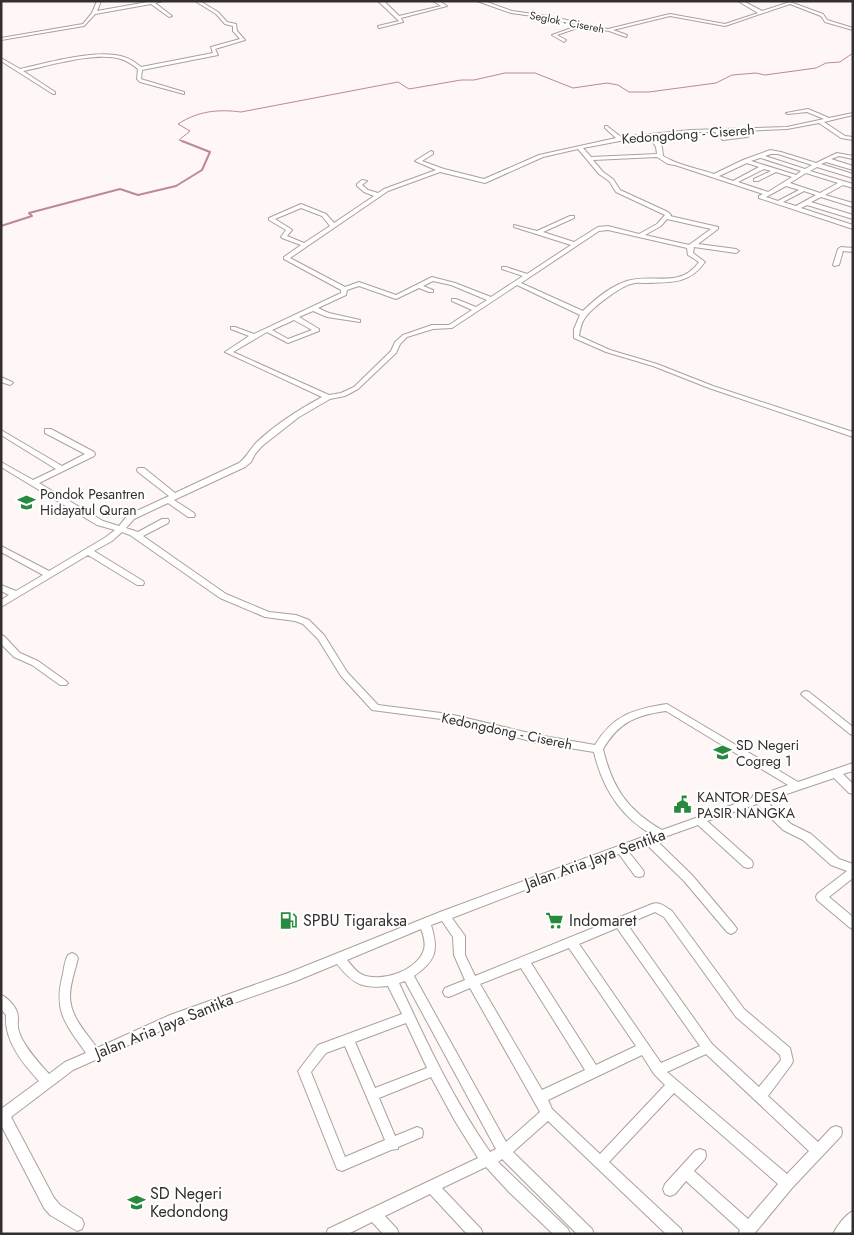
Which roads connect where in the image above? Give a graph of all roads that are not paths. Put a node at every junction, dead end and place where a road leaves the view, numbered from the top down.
1 (99, 1) edge
2 (161, 1) edge
3 (196, 1) edge
4 (380, 1) edge
5 (435, 1) edge
6 (479, 1) edge
7 (740, 1) edge
8 (798, 1) edge
9 (152, 3) junction
10 (790, 3) junction
11 (760, 12) junction
12 (94, 13) junction
13 (170, 16) dead end
14 (397, 18) junction
15 (58, 22) dead end
16 (584, 26) junction
17 (379, 27) dead end
18 (64, 29) junction
19 (853, 29) edge
20 (608, 30) junction
21 (626, 36) dead end
22 (1, 39) edge
23 (564, 41) dead end
24 (1, 59) edge
25 (140, 69) junction
26 (19, 70) junction
27 (53, 93) dead end
28 (182, 94) dead end
29 (788, 113) dead end
30 (853, 114) edge
31 (828, 119) junction
32 (820, 121) junction
33 (828, 126) junction
34 (607, 127) dead end
35 (809, 129) dead end
36 (755, 130) junction
37 (717, 131) junction
38 (650, 136) junction
39 (747, 136) dead end
40 (760, 137) dead end
41 (620, 138) junction
42 (850, 139) edge
43 (853, 146) edge
44 (579, 147) junction
45 (431, 153) dead end
46 (660, 156) junction
47 (759, 156) junction
48 (853, 158) edge
49 (590, 159) junction
50 (827, 160) junction
51 (745, 161) junction
52 (817, 166) junction
53 (763, 167) junction
54 (853, 168) edge
55 (442, 170) junction
56 (775, 171) junction
57 (808, 172) junction
58 (714, 176) junction
59 (853, 176) edge
60 (796, 178) junction
61 (756, 180) dead end
62 (364, 181) dead end
63 (733, 183) junction
64 (842, 183) junction
65 (786, 184) junction
66 (853, 186) edge
67 (805, 189) junction
68 (768, 194) junction
69 (378, 195) junction
70 (821, 195) junction
71 (853, 199) edge
72 (808, 202) junction
73 (778, 203) junction
74 (850, 204) edge
75 (795, 209) junction
76 (572, 217) dead end
77 (665, 217) junction
78 (853, 217) edge
79 (333, 226) junction
80 (516, 226) dead end
81 (853, 227) edge
82 (537, 233) junction
83 (641, 235) junction
84 (305, 244) junction
85 (575, 244) junction
86 (692, 246) junction
87 (853, 250) edge
88 (736, 251) dead end
89 (836, 265) dead end
90 (504, 268) dead end
91 (528, 276) junction
92 (517, 284) junction
93 (419, 286) junction
94 (344, 289) junction
95 (430, 292) dead end
96 (490, 299) junction
97 (454, 300) dead end
98 (312, 308) junction
99 (476, 309) junction
100 (583, 314) junction
101 (294, 317) junction
102 (358, 321) dead end
103 (233, 328) dead end
104 (268, 330) junction
105 (254, 336) junction
106 (1, 378) edge
107 (10, 383) dead end
108 (328, 397) junction
109 (48, 430) dead end
110 (3, 435) edge
111 (853, 435) edge
112 (1, 464) edge
113 (62, 469) junction
114 (141, 470) dead end
115 (34, 482) junction
116 (171, 497) junction
117 (191, 515) dead end
118 (165, 521) dead end
119 (120, 530) junction
120 (137, 536) junction
121 (1, 548) edge
122 (88, 551) junction
123 (48, 574) junction
124 (140, 583) dead end
125 (1, 588) edge
126 (16, 595) junction
127 (1, 604) edge
128 (1, 638) edge
129 (63, 683) dead end
130 (806, 694) dead end
131 (853, 732) edge
132 (598, 749) junction
133 (853, 767) edge
134 (836, 773) junction
135 (797, 786) junction
136 (853, 790) edge
137 (757, 798) junction
138 (699, 820) junction
139 (661, 834) junction
140 (648, 839) junction
141 (622, 849) junction
142 (748, 864) dead end
143 (853, 870) edge
144 (639, 873) dead end
145 (444, 915) junction
146 (424, 923) junction
147 (620, 923) junction
148 (853, 924) edge
149 (731, 929) dead end
150 (571, 941) junction
151 (72, 958) dead end
152 (340, 958) junction
153 (523, 961) junction
154 (407, 974) junction
155 (392, 981) junction
156 (473, 982) junction
157 (449, 992) dead end
158 (1, 1000) edge
159 (409, 1017) junction
160 (348, 1040) junction
161 (708, 1048) junction
162 (643, 1050) junction
163 (94, 1054) junction
164 (435, 1070) junction
165 (658, 1070) junction
166 (593, 1072) junction
167 (47, 1081) junction
168 (673, 1085) junction
169 (372, 1095) junction
170 (761, 1095) junction
171 (539, 1098) junction
172 (548, 1113) junction
173 (2, 1116) edge
174 (836, 1132) dead end
175 (417, 1133) dead end
176 (393, 1145) junction
177 (819, 1151) junction
178 (504, 1152) junction
179 (700, 1155) dead end
180 (489, 1161) junction
181 (601, 1162) junction
182 (685, 1172) junction
183 (787, 1183) junction
184 (432, 1187) junction
185 (670, 1189) dead end
186 (374, 1214) junction
187 (853, 1218) edge
188 (77, 1224) dead end
189 (747, 1232) edge
190 (333, 1234) edge
191 (392, 1234) edge
192 (476, 1234) edge
193 (563, 1234) edge
194 (587, 1234) edge
195 (676, 1234) edge
196 (840, 1234) edge

1 - 12 street
2 - 9 street
3 - 25 street
4 - 14 street
5 - 14 street
6 - 16 street, Seglok - Cisereh
7 - 11 street
8 - 10 street, Seglok - Cisereh
9 - 12 street
9 - 13 street
10 - 11 street, Seglok - Cisereh
10 - 19 street
11 - 20 street, Seglok - Cisereh
12 - 18 street
14 - 17 street
15 - 18 street
16 - 20 street, Seglok - Cisereh
16 - 23 street
18 - 22 street
20 - 21 street
24 - 26 street
25 - 26 street
25 - 28 street
26 - 27 street
29 - 31 street
30 - 31 street, Kedongdong - Cisereh
31 - 32 street, Kedongdong - Cisereh
32 - 33 street
32 - 36 street, Kedongdong - Cisereh
33 - 35 street
33 - 42 street
34 - 41 street
36 - 37 street, Kedongdong - Cisereh
36 - 40 street
37 - 38 street, Kedongdong - Cisereh
37 - 39 street
38 - 41 street, Kedongdong - Cisereh
38 - 46 street
41 - 44 street, Kedongdong - Cisereh
42 - 43 street
44 - 49 street
44 - 55 street, Kedongdong - Cisereh
45 - 55 street, Kedongdong - Cisereh
46 - 49 street
46 - 58 street
47 - 51 street
47 - 52 street
47 - 57 street
48 - 50 street
49 - 77 street
50 - 52 street
50 - 54 street
51 - 53 street
51 - 58 street
52 - 57 street
52 - 59 street
53 - 56 street
53 - 63 street
55 - 69 street
56 - 60 street
56 - 61 street
57 - 60 street
57 - 64 street
58 - 63 street
60 - 65 street
62 - 69 street
63 - 68 street
64 - 66 street
64 - 70 street
65 - 67 street
65 - 68 street
67 - 70 street
67 - 73 street
68 - 73 street
69 - 79 street
70 - 72 street
70 - 74 street
71 - 74 street
72 - 75 street
72 - 78 street
73 - 75 street
75 - 81 street
76 - 82 street
77 - 83 street
77 - 86 street
79 - 84 street
79 - 84 street
80 - 82 street
82 - 85 street
83 - 85 street
83 - 86 street
84 - 94 street
85 - 91 street
86 - 88 street
86 - 100 street
87 - 89 street
90 - 91 street
91 - 92 street
92 - 96 street
92 - 100 street
93 - 94 street
93 - 95 street
93 - 96 street
94 - 98 street
96 - 99 street
97 - 99 street
98 - 101 street
98 - 102 street
99 - 108 street
100 - 111 street
101 - 104 street
101 - 104 street
103 - 105 street
104 - 105 street
105 - 108 street
106 - 107 street
108 - 116 street
109 - 113 street
110 - 113 street
112 - 115 street, Kedongdong - Cisereh
113 - 115 street
114 - 116 street
115 - 119 street, Kedongdong - Cisereh
116 - 117 street
116 - 119 street
118 - 120 street
119 - 120 street, Kedongdong - Cisereh
119 - 122 street
120 - 132 street, Kedongdong - Cisereh
121 - 123 street
122 - 123 street
122 - 124 street
123 - 126 street
125 - 126 street
126 - 127 street
128 - 129 street
130 - 131 street
132 - 135 street
132 - 139 street
133 - 134 street, Jalan Aria Jaya Sentika
134 - 135 street, Jalan Aria Jaya Sentika
134 - 136 street
135 - 137 street, Jalan Aria Jaya Sentika
137 - 138 street, Jalan Aria Jaya Sentika
137 - 143 street
138 - 139 street, Jalan Aria Jaya Sentika
138 - 142 street
139 - 140 street, Jalan Aria Jaya Sentika
140 - 141 street, Jalan Aria Jaya Sentika
140 - 149 street
141 - 144 street
141 - 145 street, Jalan Aria Jaya Sentika
143 - 148 street
145 - 146 street, Jalan Aria Jaya Sentika
145 - 156 street
146 - 152 street, Jalan Aria Jaya Sentika
146 - 154 street
147 - 150 street
147 - 161 street
147 - 170 street
150 - 153 street
150 - 162 street
151 - 163 street
152 - 155 street
152 - 163 street, Jalan Aria Jaya Santika
153 - 156 street
153 - 166 street
154 - 155 street
154 - 178 street
155 - 159 street
156 - 157 street
156 - 171 street
158 - 167 street
159 - 160 street
159 - 164 street
160 - 169 street
160 - 176 street
161 - 165 street
161 - 170 street
162 - 165 street
162 - 166 street
163 - 167 street, Jalan Aria Jaya Santika
164 - 169 street
164 - 180 street
165 - 168 street
166 - 171 street
167 - 173 street, Jalan Aria Jaya Santika
168 - 181 street
168 - 183 street
169 - 176 street
170 - 177 street
171 - 172 street
172 - 178 street
172 - 181 street
173 - 188 street
174 - 177 street
175 - 176 street
177 - 183 street
178 - 180 street
178 - 194 street
179 - 182 street
180 - 184 street
180 - 193 street
181 - 195 street
182 - 185 street
182 - 189 street
183 - 189 street
184 - 186 street
184 - 192 street
186 - 190 street
186 - 191 street
187 - 196 street

